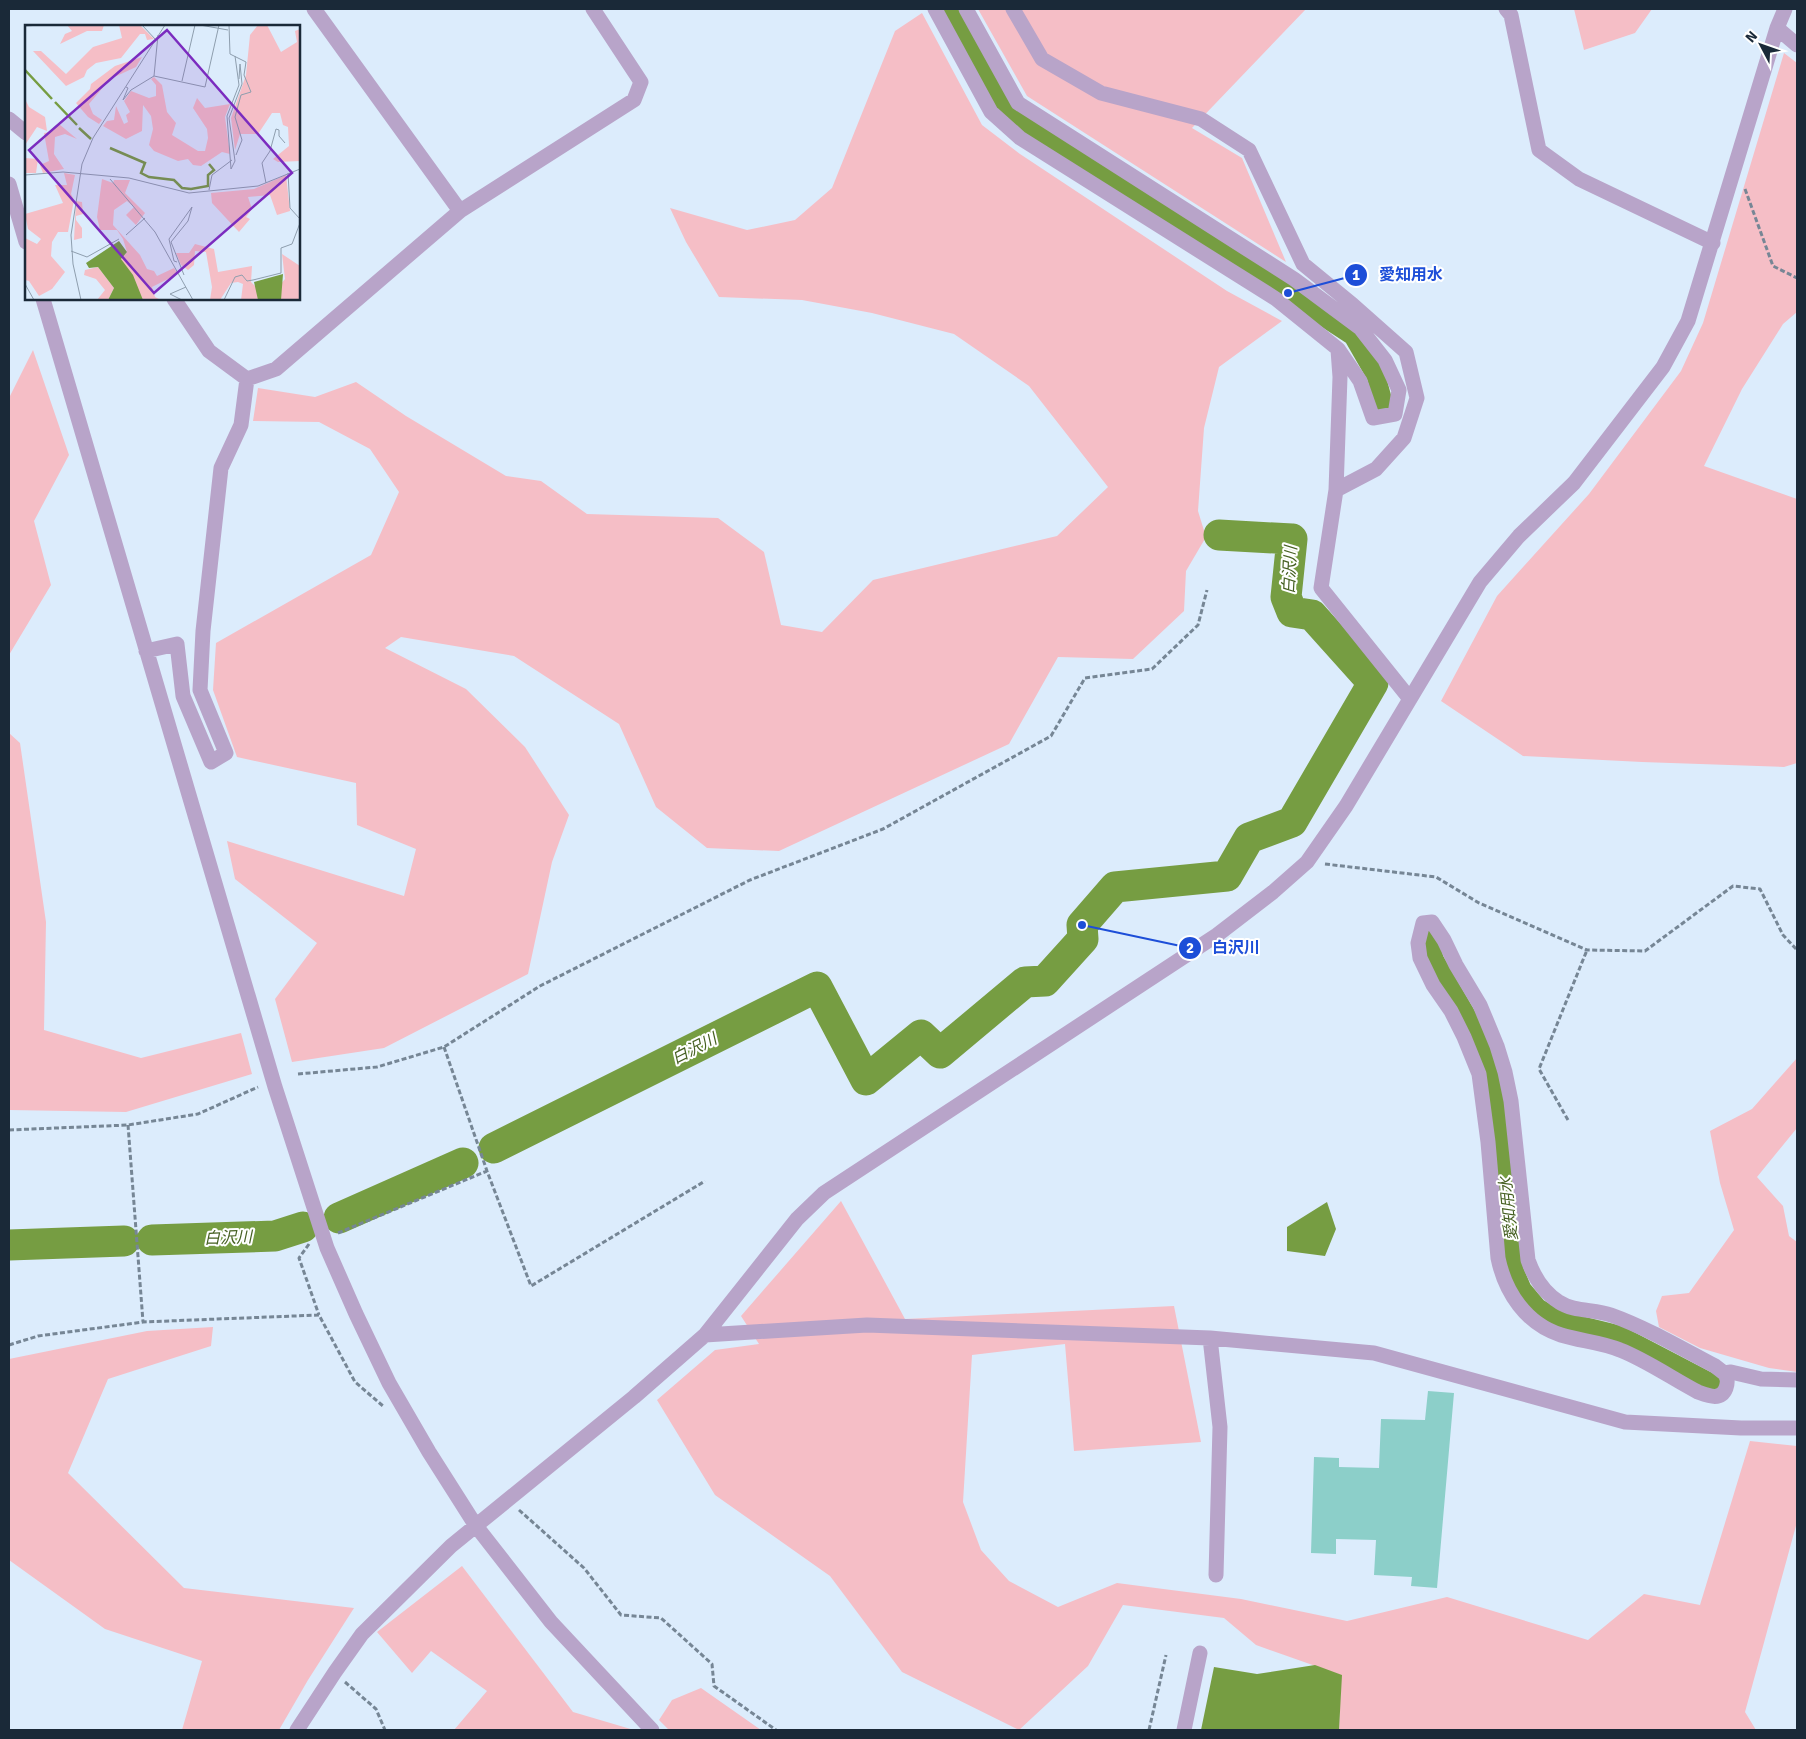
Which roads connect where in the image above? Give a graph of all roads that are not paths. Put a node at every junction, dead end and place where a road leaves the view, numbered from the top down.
1 (314, 9) edge
2 (593, 9) edge
3 (934, 9) edge
4 (966, 9) edge
5 (1013, 9) edge
6 (1506, 9) edge
7 (1784, 9) edge
8 (1777, 28) junction
9 (1797, 45) edge
10 (9, 119) edge
11 (25, 132) edge
12 (9, 184) edge
13 (460, 211) junction
14 (25, 239) edge
15 (1713, 243) junction
16 (43, 300) edge
17 (175, 300) edge
18 (1338, 349) junction
19 (247, 379) junction
20 (1336, 490) junction
21 (146, 651) junction
22 (1410, 699) junction
23 (706, 1335) junction
24 (1210, 1338) junction
25 (1724, 1373) junction
26 (1797, 1380) edge
27 (1797, 1428) edge
28 (476, 1526) junction
29 (1216, 1575) dead end
30 (1200, 1653) dead end
31 (297, 1730) edge
32 (652, 1730) edge
33 (1184, 1730) edge

1 - 13 street
2 - 13 street
3 - 18 street
4 - 18 street
5 - 20 street
6 - 15 street
7 - 8 street
8 - 9 street
8 - 15 street
10 - 11 street
12 - 14 street
13 - 19 street
15 - 22 street
16 - 21 street
17 - 19 street
18 - 20 street
19 - 21 street
20 - 22 street
21 - 28 street
22 - 23 street
23 - 24 street
23 - 28 street
24 - 27 street
24 - 29 street
25 - 25 street
25 - 26 street
28 - 31 street
28 - 32 street
30 - 33 street

